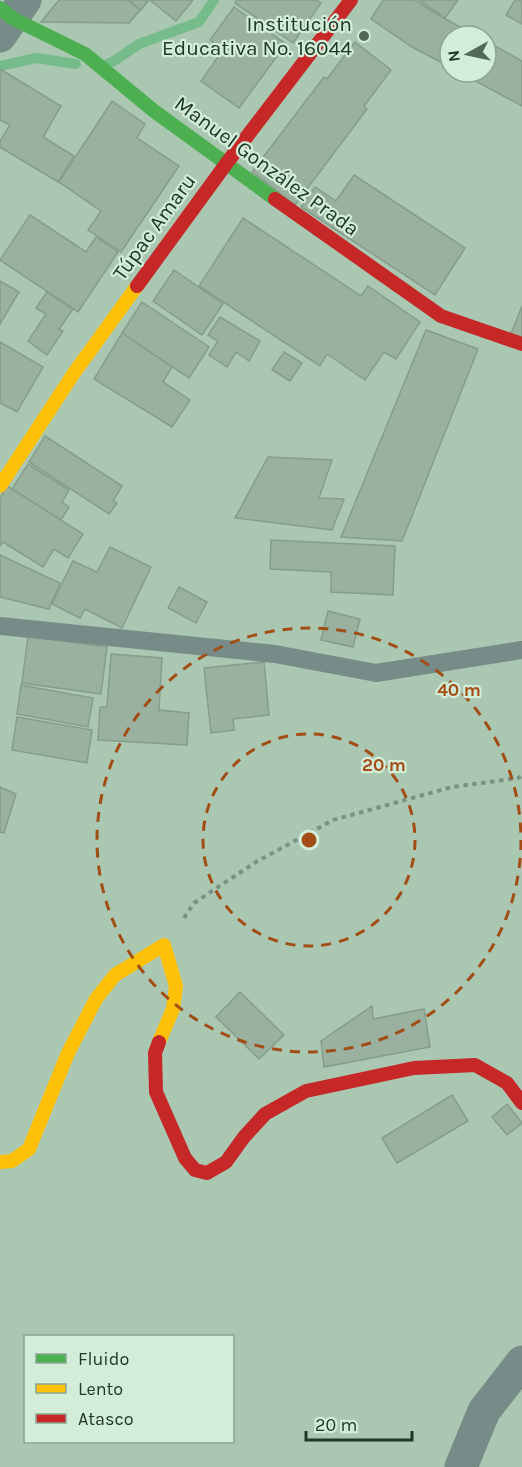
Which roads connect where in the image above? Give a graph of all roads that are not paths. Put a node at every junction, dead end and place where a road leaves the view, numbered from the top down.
1 (351, 0) edge
2 (9, 15) edge
3 (226, 164) junction
4 (520, 343) edge
5 (0, 486) edge
6 (0, 626) edge
7 (522, 650) edge
8 (522, 1102) edge
9 (0, 1162) edge
10 (522, 1362) edge
11 (461, 1467) edge

1 - 3 street, Túpac Amaru
2 - 3 street, Manuel González Prada
3 - 4 street, Manuel González Prada
3 - 5 street, Túpac Amaru
6 - 7 lane
8 - 9 street
10 - 11 street

